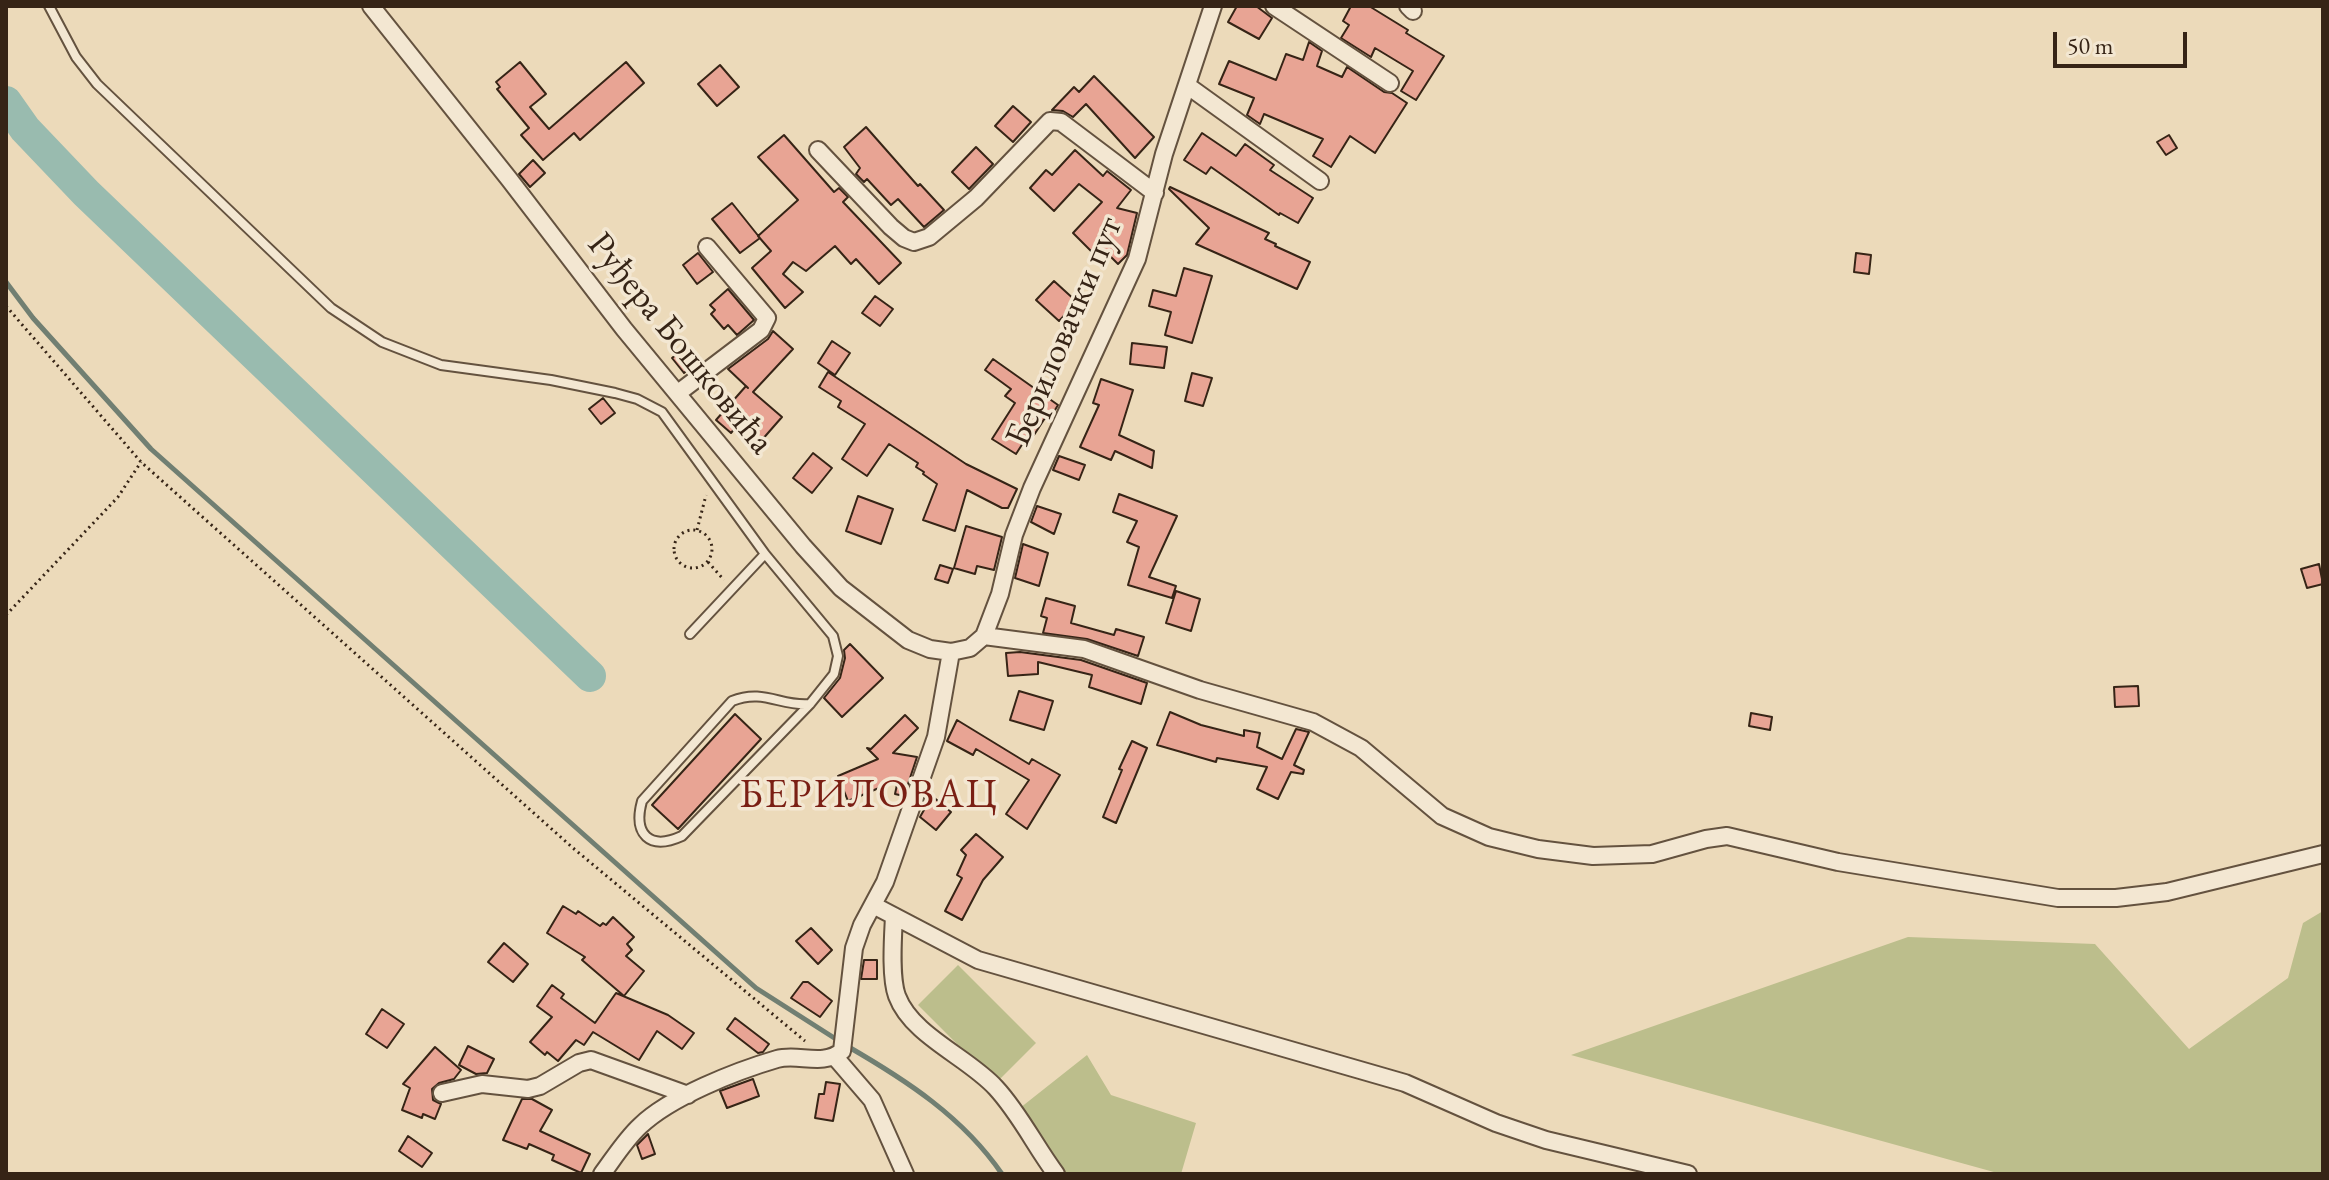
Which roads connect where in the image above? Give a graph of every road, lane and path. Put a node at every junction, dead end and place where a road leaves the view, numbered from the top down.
1 (49, 6) edge
2 (371, 6) edge
3 (1213, 6) edge
4 (1274, 6) edge
5 (1390, 83) dead end
6 (1188, 86) junction
7 (818, 150) dead end
8 (1320, 181) dead end
9 (1155, 193) junction
10 (707, 247) dead end
11 (6, 306) edge
12 (678, 393) junction
13 (141, 462) junction
14 (710, 480) junction
15 (697, 530) junction
16 (765, 554) junction
17 (708, 562) junction
18 (732, 589) junction
19 (6, 615) edge
20 (690, 634) dead end
21 (984, 636) junction
22 (951, 652) junction
23 (810, 704) junction
24 (2323, 854) edge
25 (873, 905) junction
26 (894, 916) junction
27 (837, 1050) junction
28 (442, 1093) dead end
29 (688, 1095) junction
30 (602, 1174) edge
31 (905, 1174) edge
32 (1056, 1174) edge
33 (1688, 1174) edge

1 - 14 lane
2 - 12 street, Руђера Бошковића
3 - 6 street, Бериловачки пут
4 - 5 street
6 - 8 street
6 - 9 street, Бериловачки пут
7 - 9 street
9 - 21 street, Бериловачки пут
10 - 12 street
11 - 13 path
12 - 22 street, Руђера Бошковића
13 - 19 path
13 - 27 path
14 - 15 path
14 - 16 lane
15 - 17 path
15 - 17 path
16 - 18 lane
16 - 23 lane
17 - 18 path
18 - 20 lane
21 - 22 street
21 - 24 street
22 - 25 street
23 - 23 lane
25 - 26 street
25 - 27 street
26 - 32 street
26 - 33 street
27 - 29 street
27 - 31 street
28 - 29 street
29 - 30 street

